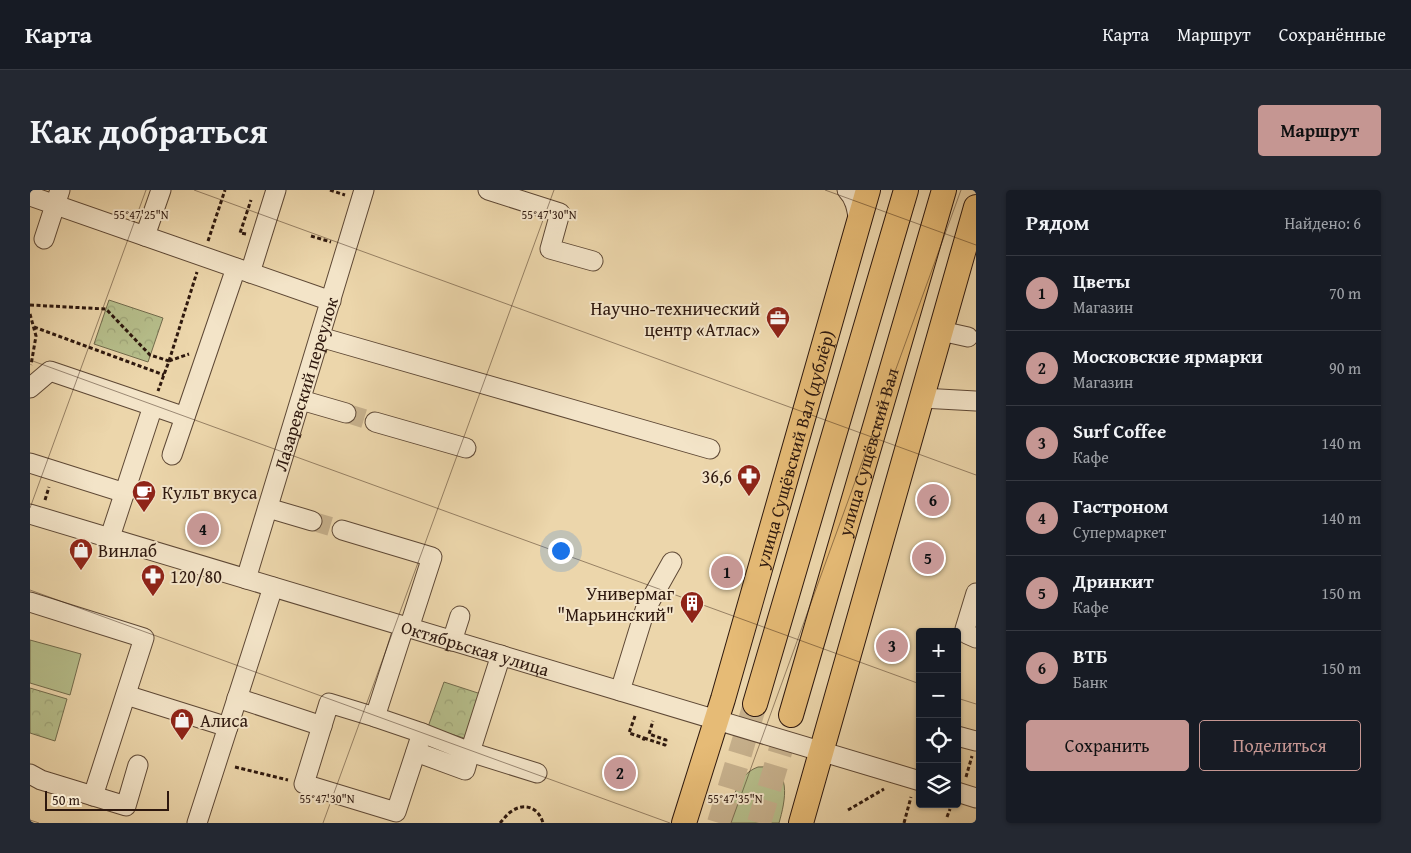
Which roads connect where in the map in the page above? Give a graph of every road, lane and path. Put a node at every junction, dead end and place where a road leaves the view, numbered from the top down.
1 (160, 190) edge
2 (225, 190) edge
3 (276, 190) edge
4 (330, 190) edge
5 (364, 190) edge
6 (488, 190) edge
7 (847, 190) edge
8 (868, 190) edge
9 (906, 190) edge
10 (944, 190) edge
11 (345, 195) dead end
12 (30, 196) edge
13 (58, 198) edge
14 (976, 206) edge
15 (859, 224) junction
16 (145, 236) junction
17 (311, 236) dead end
18 (44, 239) dead end
19 (208, 241) dead end
20 (331, 242) dead end
21 (593, 261) dead end
22 (243, 270) junction
23 (197, 272) dead end
24 (331, 301) junction
25 (30, 305) edge
26 (30, 314) edge
27 (34, 327) junction
28 (941, 331) junction
29 (320, 337) junction
30 (968, 337) dead end
31 (193, 352) dead end
32 (168, 361) junction
33 (30, 368) edge
34 (164, 375) junction
35 (30, 388) edge
36 (922, 398) junction
37 (301, 400) junction
38 (976, 401) edge
39 (153, 406) junction
40 (346, 413) tunnel mouth
41 (185, 417) junction
42 (375, 422) tunnel mouth
43 (466, 448) dead end
44 (710, 450) dead end
45 (172, 454) dead end
46 (30, 463) edge
47 (125, 493) junction
48 (268, 508) junction
49 (30, 514) edge
50 (312, 521) tunnel mouth
51 (342, 530) tunnel mouth
52 (110, 538) junction
53 (672, 562) dead end
54 (246, 579) junction
55 (273, 587) junction
56 (976, 593) edge
57 (30, 602) edge
58 (460, 616) dead end
59 (406, 627) junction
60 (976, 638) edge
61 (452, 641) junction
62 (501, 655) junction
63 (620, 691) junction
64 (126, 695) junction
65 (237, 698) junction
66 (754, 704) tunnel mouth
67 (791, 715) tunnel mouth
68 (634, 716) dead end
69 (375, 717) junction
70 (717, 720) junction
71 (653, 721) dead end
72 (228, 726) junction
73 (322, 726) junction
74 (422, 733) junction
75 (961, 738) edge
76 (975, 746) edge
77 (416, 752) junction
78 (470, 752) junction
79 (822, 752) junction
80 (138, 766) dead end
81 (235, 767) dead end
82 (30, 774) edge
83 (537, 774) dead end
84 (304, 784) junction
85 (961, 785) edge
86 (695, 786) junction
87 (884, 789) dead end
88 (915, 789) edge
89 (961, 794) edge
90 (93, 796) junction
91 (976, 798) edge
92 (951, 808) edge
93 (848, 810) dead end
94 (384, 816) edge
95 (947, 817) dead end
96 (198, 823) edge
97 (500, 823) edge
98 (543, 823) edge
99 (684, 823) edge
100 (696, 823) edge
101 (801, 823) edge
102 (904, 823) edge

1 - 16 street
2 - 19 path
3 - 22 street
4 - 11 path
5 - 24 street, Лазаревский переулок
6 - 21 street
7 - 15 street
8 - 15 main road, улица Сущёвский Вал (дублёр)
9 - 66 main road, улица Сущёвский Вал
10 - 67 main road, улица Сущёвский Вал
12 - 13 street
13 - 16 street
13 - 18 street
14 - 28 main road
15 - 70 main road, улица Сущёвский Вал (дублёр)
16 - 22 street
17 - 20 path
22 - 24 street
22 - 41 street
23 - 32 path
24 - 29 street, Лазаревский переулок
25 - 32 path
26 - 27 path
27 - 33 path
27 - 34 path
28 - 30 street
28 - 36 main road
29 - 37 street, Лазаревский переулок
29 - 44 street
31 - 32 path
32 - 34 path
34 - 39 path
35 - 39 street
36 - 38 street
36 - 79 main road
37 - 40 street
37 - 48 street, Лазаревский переулок
39 - 41 street
39 - 47 street
41 - 45 street
42 - 43 street
46 - 47 street
47 - 52 street
48 - 50 street
48 - 54 street, Лазаревский переулок
49 - 52 street, Октябрьская улица
51 - 59 street
52 - 54 street, Октябрьская улица
53 - 63 street
54 - 55 street, Октябрьская улица
55 - 59 street, Октябрьская улица
55 - 65 street
56 - 60 street
57 - 64 street
58 - 61 street
59 - 61 street, Октябрьская улица
59 - 69 street
61 - 62 street, Октябрьская улица
62 - 63 street, Октябрьская улица
62 - 78 street
63 - 70 street, Октябрьская улица
64 - 72 street
64 - 90 street
65 - 72 street
65 - 73 street
68 - 71 path
69 - 73 street
69 - 74 street
70 - 79 street, Октябрьская улица
70 - 86 main road, улица Сущёвский Вал (дублёр)
72 - 96 street
73 - 84 street
74 - 77 street
74 - 78 street
75 - 76 street
76 - 85 path
77 - 78 street
77 - 94 street
78 - 83 street
79 - 88 street, Октябрьская улица
79 - 101 main road
80 - 90 street
81 - 84 path
82 - 90 street
84 - 94 street
86 - 99 main road, улица Сущёвский Вал (дублёр)
86 - 100 main road
87 - 93 path
88 - 102 path
89 - 91 street
92 - 95 path
97 - 98 path

